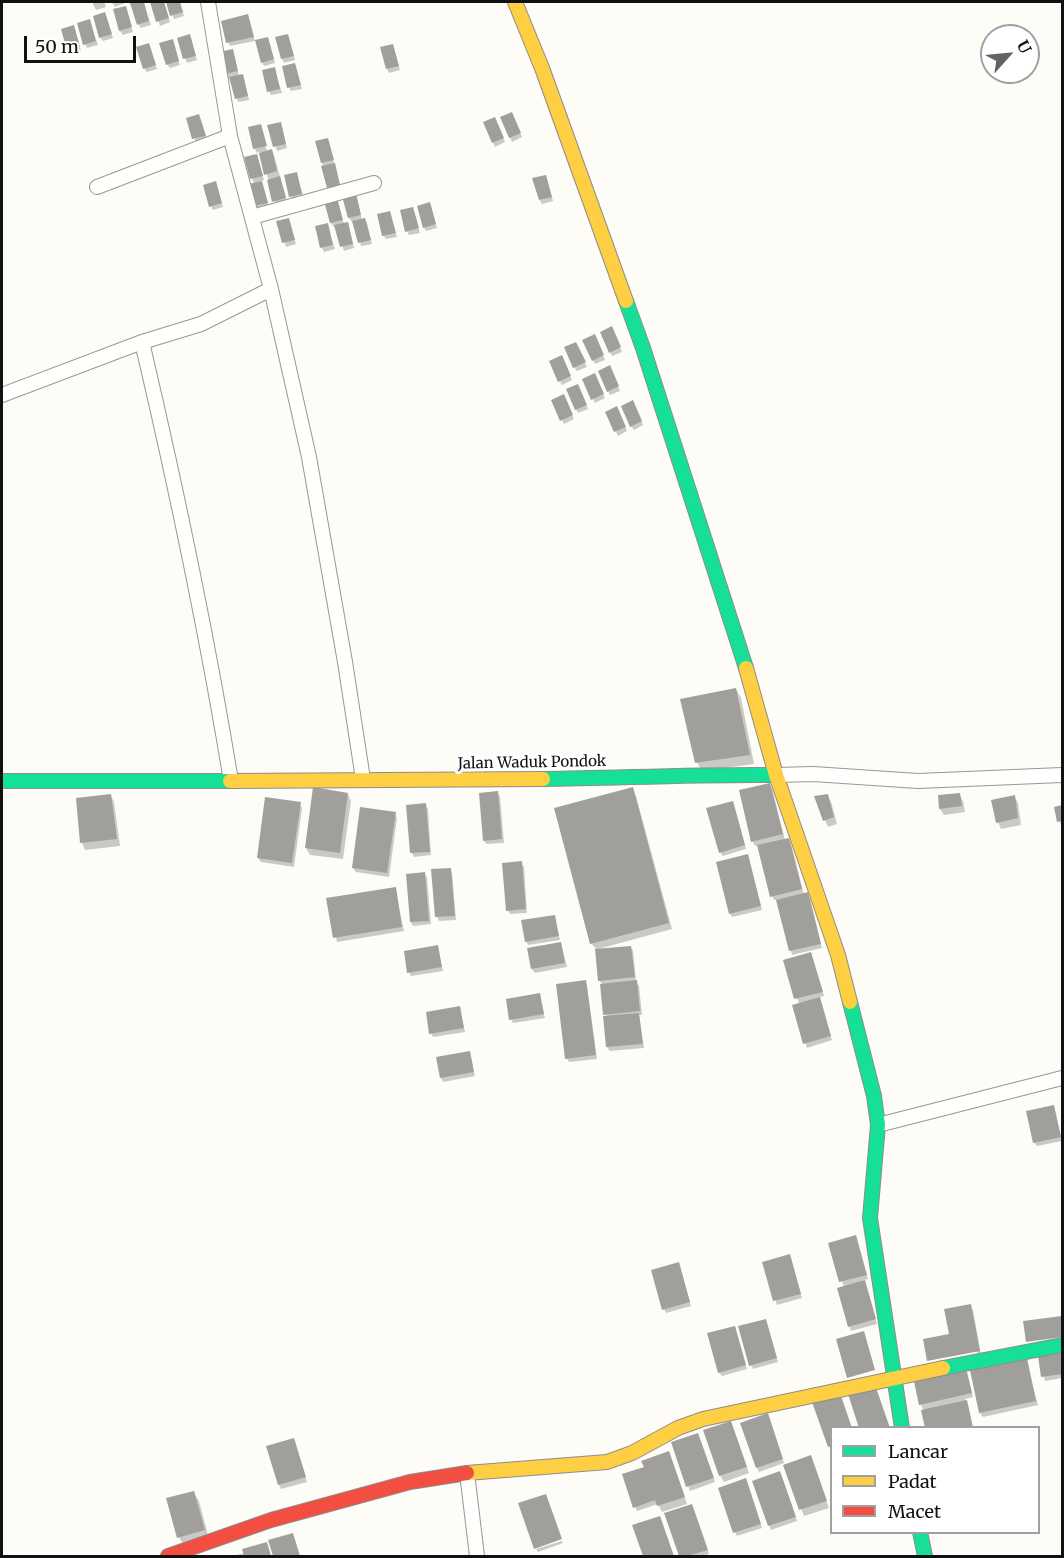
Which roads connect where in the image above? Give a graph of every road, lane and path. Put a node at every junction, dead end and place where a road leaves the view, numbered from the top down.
1 (208, 2) edge
2 (515, 2) edge
3 (230, 136) junction
4 (374, 183) dead end
5 (97, 187) dead end
6 (252, 217) junction
7 (271, 289) junction
8 (142, 342) junction
9 (2, 395) edge
10 (776, 775) junction
11 (1062, 775) edge
12 (363, 779) junction
13 (2, 781) edge
14 (231, 781) junction
15 (1062, 1078) edge
16 (878, 1125) junction
17 (1062, 1345) edge
18 (894, 1377) junction
19 (902, 1426) edge
20 (467, 1473) junction
21 (920, 1534) edge
22 (168, 1557) edge
23 (477, 1557) edge
24 (925, 1557) edge

1 - 3 street
2 - 10 street
3 - 5 street
3 - 6 street
4 - 6 street
6 - 7 street
7 - 8 street
7 - 12 street
8 - 9 street
8 - 14 street
10 - 11 street, Jalan Waduk Pondok
10 - 12 street, Jalan Waduk Pondok
10 - 16 street
12 - 14 street, Jalan Waduk Pondok
13 - 14 street, Jalan Waduk Pondok
15 - 16 street
16 - 18 street
17 - 18 street
18 - 19 street
18 - 20 street
20 - 22 street
20 - 23 street
21 - 24 street

